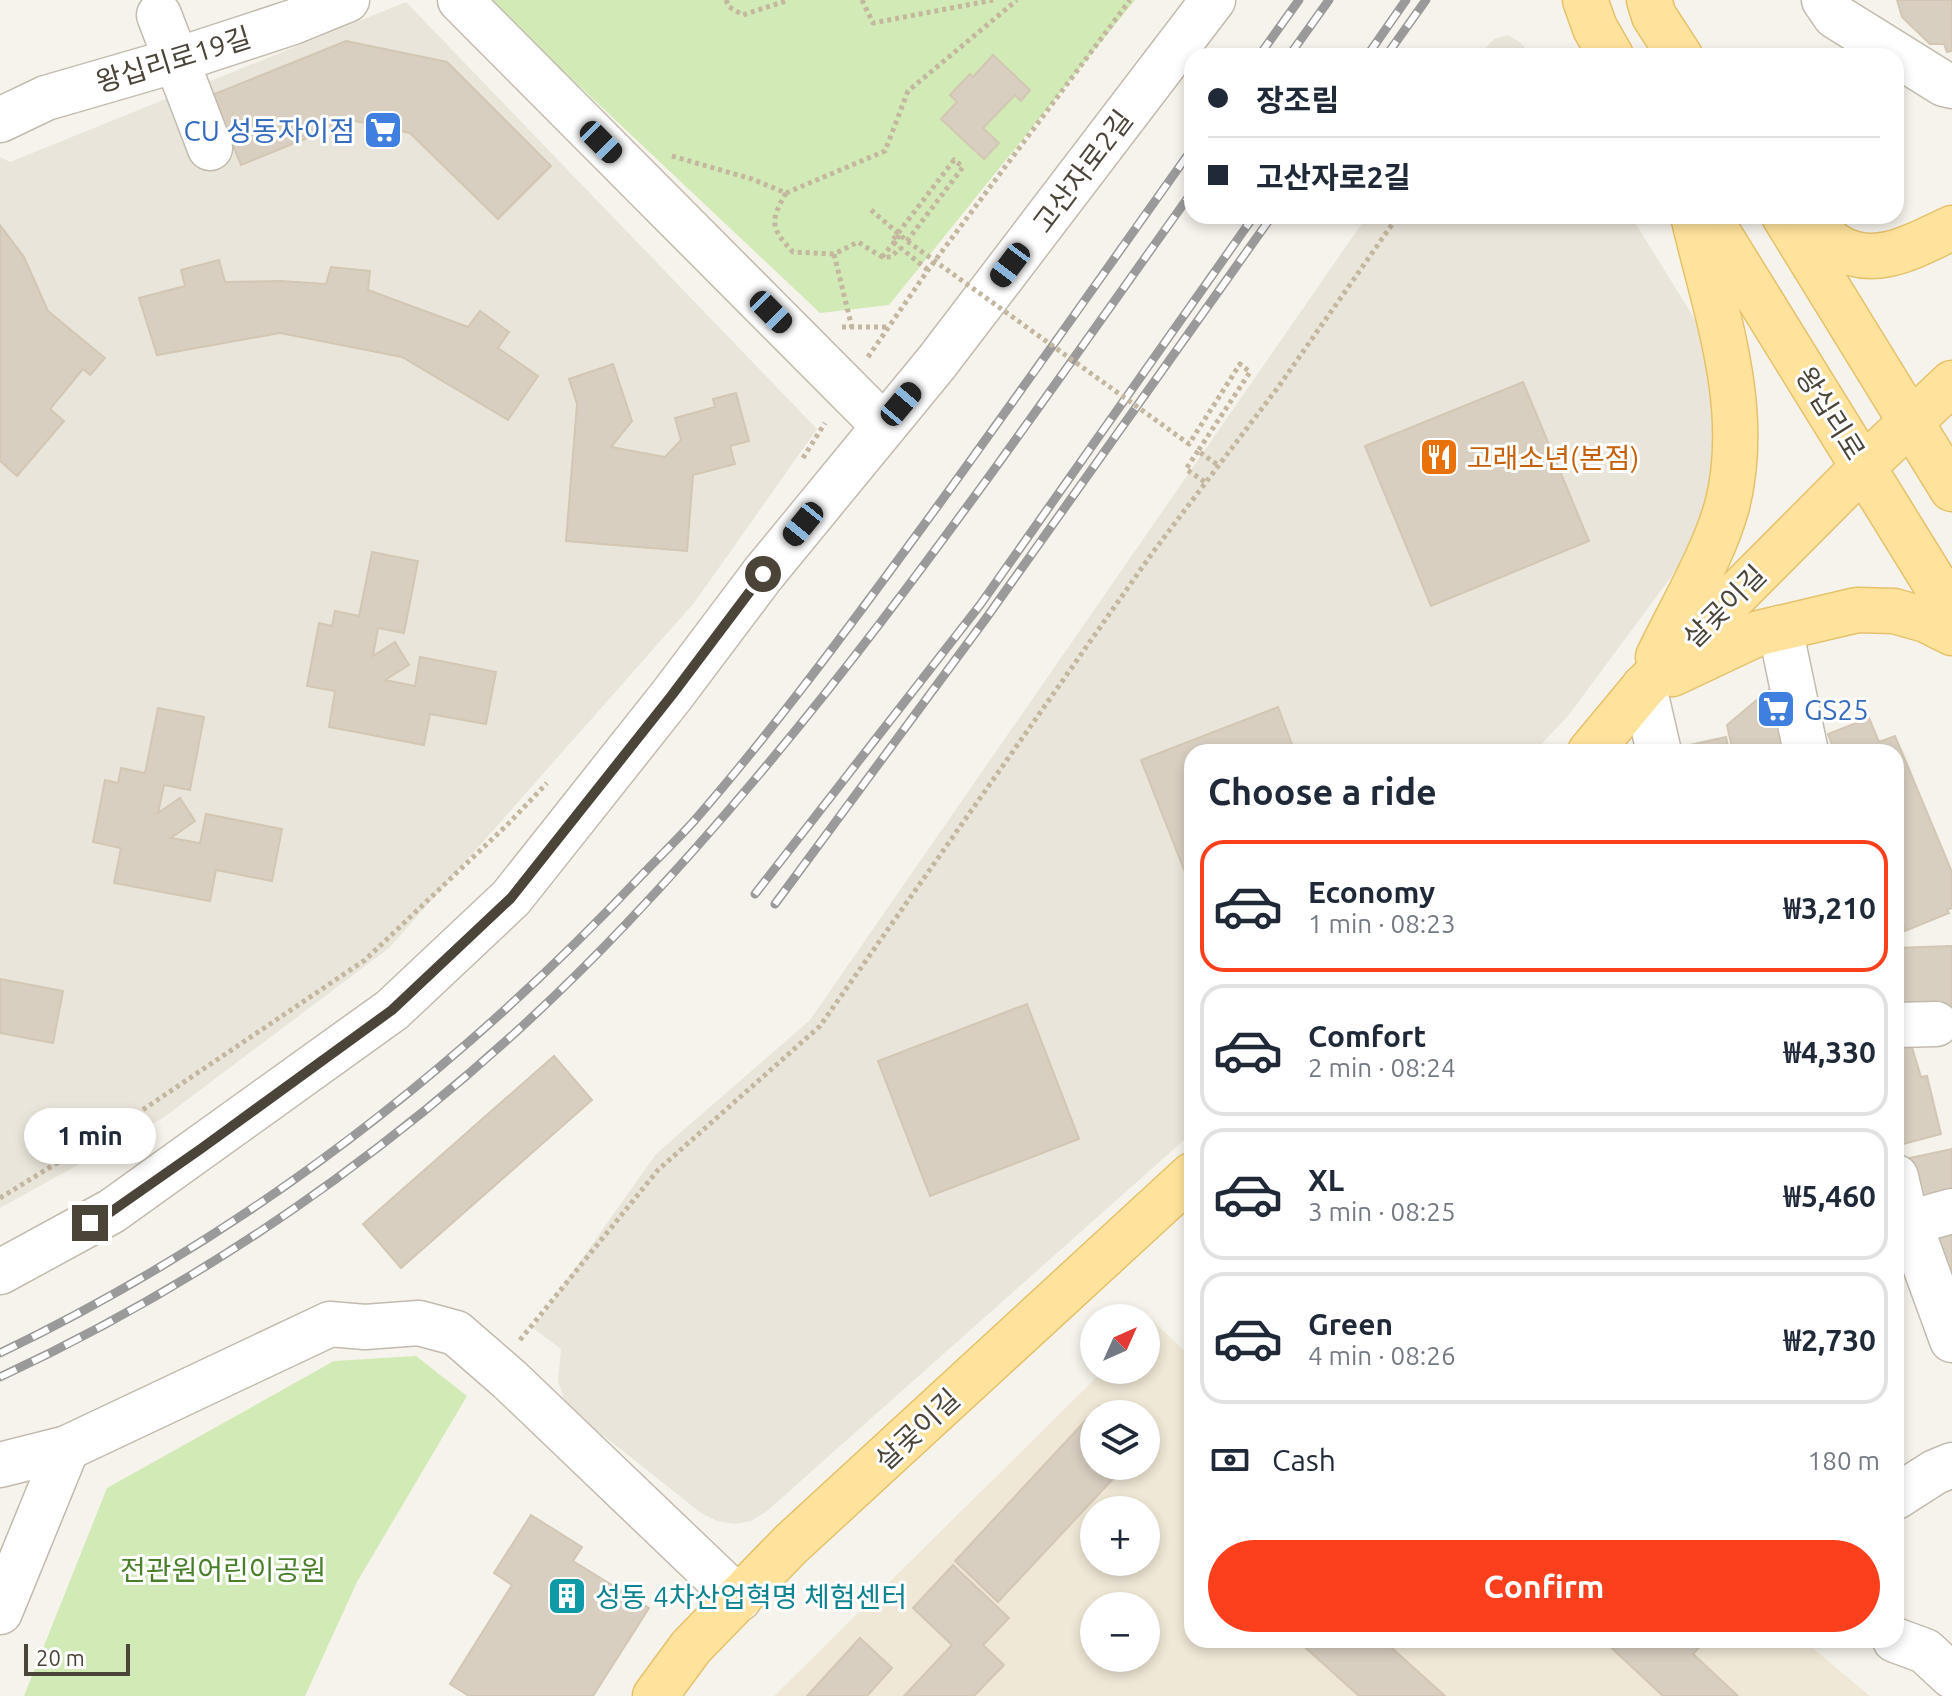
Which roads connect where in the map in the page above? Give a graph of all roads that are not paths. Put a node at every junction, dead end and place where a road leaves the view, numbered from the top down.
1 (347, 0) edge
2 (460, 0) edge
3 (1213, 0) edge
4 (1585, 0) edge
5 (1649, 0) edge
6 (1824, 0) edge
7 (159, 15) dead end
8 (1606, 48) edge
9 (1675, 48) edge
10 (1886, 48) edge
11 (1904, 59) edge
12 (177, 60) junction
13 (1952, 86) edge
14 (0, 120) edge
15 (210, 148) dead end
16 (1706, 224) edge
17 (1708, 224) edge
18 (1711, 224) edge
19 (1793, 224) edge
20 (1796, 224) edge
21 (1799, 224) edge
22 (1952, 228) edge
23 (1952, 383) edge
24 (1911, 421) junction
25 (883, 425) junction
26 (1864, 466) junction
27 (1952, 489) edge
28 (1952, 611) edge
29 (1780, 628) junction
30 (1952, 633) edge
31 (1644, 687) junction
32 (1597, 744) edge
33 (1657, 744) edge
34 (1804, 744) edge
35 (1184, 1182) edge
36 (1904, 1205) edge
37 (1952, 1211) edge
38 (1909, 1223) junction
39 (0, 1272) edge
40 (1952, 1340) edge
41 (67, 1448) junction
42 (0, 1465) edge
43 (1952, 1465) edge
44 (1904, 1492) edge
45 (739, 1599) junction
46 (0, 1612) edge
47 (1904, 1643) edge
48 (1952, 1676) edge
49 (655, 1696) edge

1 - 12 street, 왕십리로19길
2 - 25 street
3 - 25 street, 고산자로2길
4 - 8 main road
5 - 9 main road
6 - 10 street
7 - 12 street
11 - 13 street
12 - 14 street, 왕십리로19길
12 - 15 street
16 - 31 main road
17 - 26 main road, 왕십리로
18 - 19 main road
20 - 24 main road
21 - 22 main road
23 - 24 main road, 살곶이길
24 - 26 main road, 살곶이길
24 - 27 main road
25 - 39 street, 고산자로2길
26 - 28 main road, 왕십리로
26 - 31 main road, 살곶이길
29 - 30 main road
29 - 31 main road
29 - 34 street
31 - 32 main road, 살곶이길
31 - 33 street
35 - 45 main road, 살곶이길
36 - 38 street
37 - 38 street
38 - 40 street
41 - 42 street
41 - 45 street
41 - 46 street
43 - 44 street
45 - 49 main road, 살곶이길
47 - 48 street

